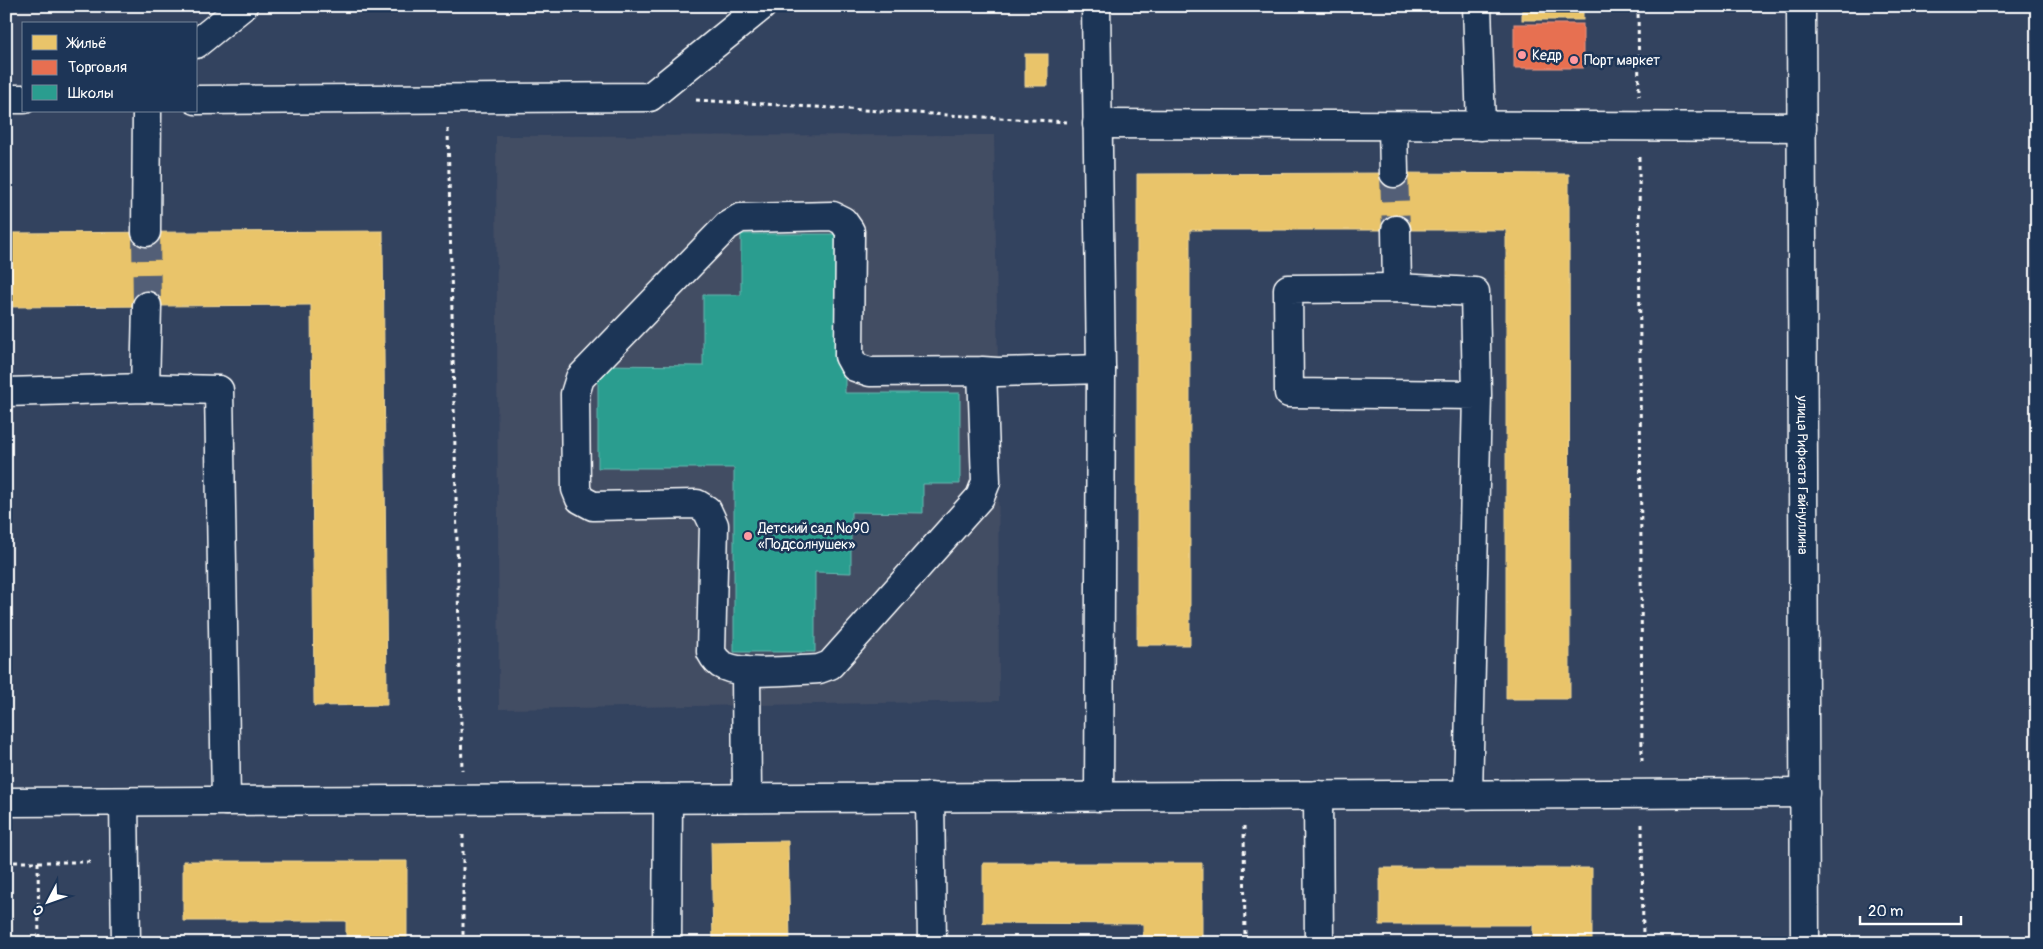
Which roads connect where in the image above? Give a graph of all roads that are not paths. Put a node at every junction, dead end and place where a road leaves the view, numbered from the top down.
1 (243, 6) edge
2 (762, 6) edge
3 (1096, 6) edge
4 (1477, 6) edge
5 (1801, 6) edge
6 (198, 42) edge
7 (6, 100) edge
8 (22, 100) edge
9 (198, 100) edge
10 (147, 112) edge
11 (1097, 124) junction
12 (1393, 126) junction
13 (1481, 126) junction
14 (1802, 127) junction
15 (1394, 173) tunnel mouth
16 (1396, 230) tunnel mouth
17 (146, 232) tunnel mouth
18 (1397, 288) junction
19 (147, 306) tunnel mouth
20 (1101, 369) junction
21 (982, 370) junction
22 (145, 388) junction
23 (6, 392) edge
24 (1477, 395) junction
25 (746, 671) junction
26 (1806, 793) junction
27 (1468, 795) junction
28 (1318, 796) junction
29 (930, 797) junction
30 (1099, 797) junction
31 (747, 798) junction
32 (668, 799) junction
33 (226, 801) junction
34 (6, 802) edge
35 (124, 802) junction
36 (126, 943) edge
37 (666, 943) edge
38 (932, 943) edge
39 (1318, 943) edge
40 (1805, 943) edge

1 - 6 street
2 - 9 street
3 - 11 street
4 - 13 street
5 - 14 street, улица Рифката Гайнуллина
7 - 8 street
10 - 17 street
11 - 12 street
11 - 20 street
12 - 13 street
12 - 15 street
13 - 14 street
14 - 26 street, улица Рифката Гайнуллина
16 - 18 street
18 - 24 street
18 - 24 street
19 - 22 street
20 - 21 street
20 - 30 street
21 - 25 street
21 - 25 street
22 - 23 street
22 - 33 street
24 - 27 street
25 - 31 street
26 - 27 street
26 - 40 street, улица Рифката Гайнуллина
27 - 28 street
28 - 30 street
28 - 39 street
29 - 30 street
29 - 31 street
29 - 38 street
31 - 32 street
32 - 33 street
32 - 37 street
33 - 35 street
34 - 35 street
35 - 36 street

